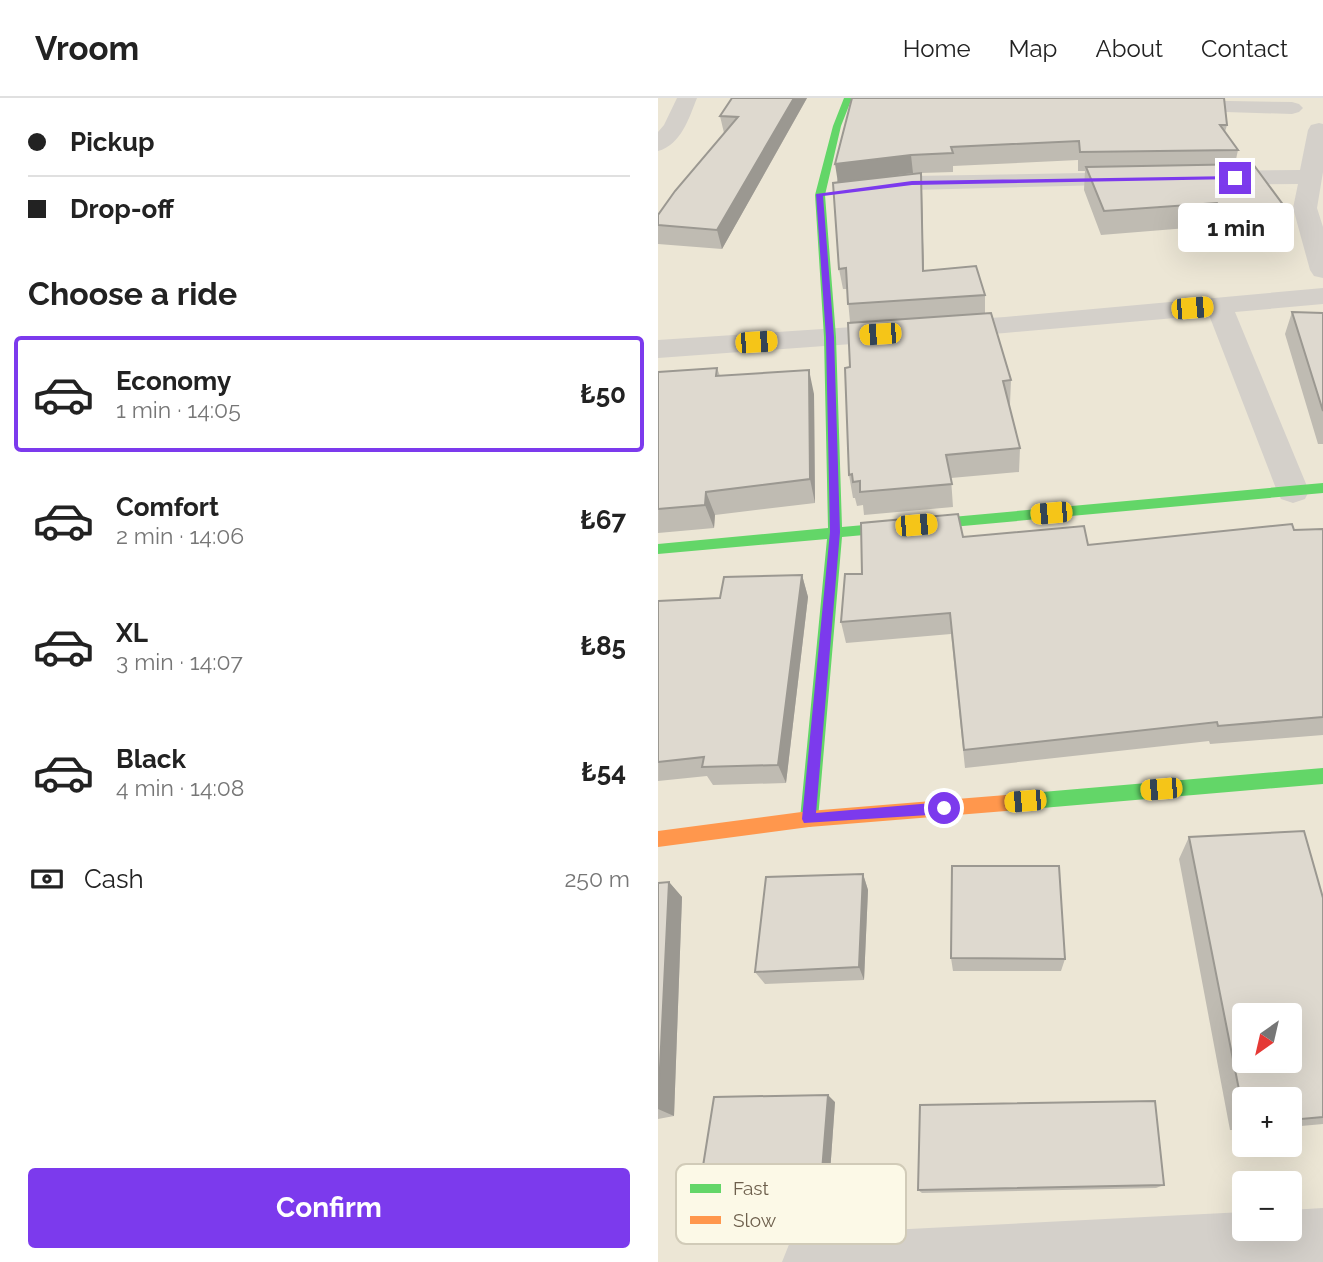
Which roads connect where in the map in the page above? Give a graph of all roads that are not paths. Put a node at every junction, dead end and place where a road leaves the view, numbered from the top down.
1 (672, 98) edge
2 (687, 98) edge
3 (665, 99) edge
4 (846, 101) edge
5 (1285, 103) edge
6 (872, 105) edge
7 (1154, 105) edge
8 (1321, 130) edge
9 (658, 144) edge
10 (1311, 177) junction
11 (1164, 178) edge
12 (1191, 178) edge
13 (820, 194) junction
14 (1323, 270) edge
15 (1323, 296) edge
16 (1219, 306) junction
17 (830, 337) junction
18 (658, 349) edge
19 (1323, 488) edge
20 (1293, 491) junction
21 (835, 532) junction
22 (658, 549) edge
23 (1323, 776) edge
24 (809, 819) junction
25 (658, 839) edge
26 (1323, 1236) edge
27 (810, 1262) edge

1 - 3 street
2 - 9 street
4 - 6 street
4 - 13 street
5 - 7 street
5 - 8 street
8 - 10 street
10 - 12 street
10 - 14 street
11 - 13 street
13 - 17 street
15 - 16 street
16 - 17 street
16 - 20 street
17 - 18 street
17 - 21 street
19 - 20 street
20 - 21 street
21 - 22 street
21 - 24 street
23 - 24 street
24 - 25 street
26 - 27 street

